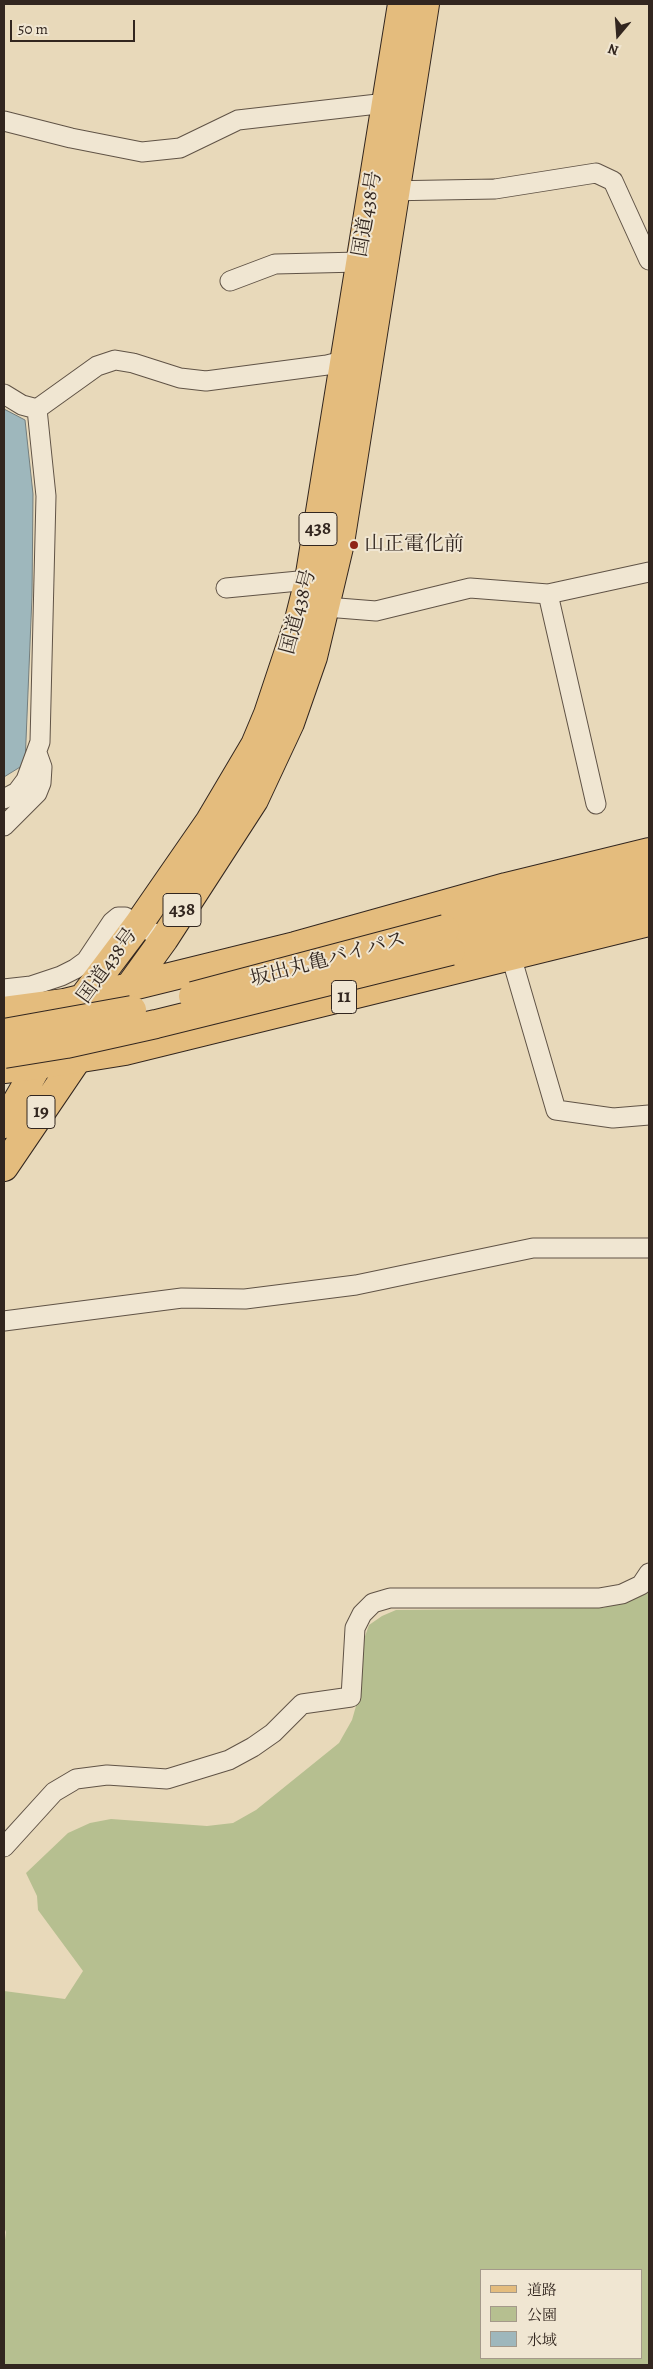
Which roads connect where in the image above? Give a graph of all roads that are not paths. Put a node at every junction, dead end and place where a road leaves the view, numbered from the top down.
1 (402, 4) edge
2 (425, 4) edge
3 (398, 102) junction
4 (4, 122) edge
5 (384, 191) junction
6 (649, 260) edge
7 (360, 262) junction
8 (230, 280) dead end
9 (357, 358) junction
10 (4, 394) edge
11 (38, 408) junction
12 (649, 572) edge
13 (309, 580) junction
14 (226, 588) dead end
15 (548, 594) junction
16 (326, 607) junction
17 (36, 752) junction
18 (4, 799) edge
19 (596, 804) dead end
20 (4, 826) edge
21 (649, 852) edge
22 (649, 875) edge
23 (649, 899) edge
24 (181, 912) junction
25 (649, 922) edge
26 (138, 925) junction
27 (164, 939) junction
28 (448, 940) junction
29 (511, 956) junction
30 (193, 970) junction
31 (131, 987) junction
32 (4, 989) edge
33 (84, 998) junction
34 (4, 1011) edge
35 (4, 1033) edge
36 (4, 1054) edge
37 (78, 1058) junction
38 (38, 1066) junction
39 (4, 1069) edge
40 (5, 1110) edge
41 (649, 1115) edge
42 (4, 1167) edge
43 (649, 1248) edge
44 (4, 1321) edge
45 (649, 1573) edge
46 (4, 1847) edge

1 - 3 main road, 国道438号 / 438
2 - 3 main road, 国道438号 / 438
3 - 4 street
3 - 5 main road, 国道438号 / 438
5 - 6 street
5 - 7 main road, 国道438号 / 438
5 - 9 main road, 国道438号 / 438
7 - 8 street
7 - 9 main road, 国道438号 / 438
9 - 11 street
9 - 13 main road, 国道438号 / 438
9 - 16 main road, 国道438号 / 438
10 - 11 street
11 - 17 street
12 - 15 street
13 - 14 street
13 - 26 main road, 国道438号 / 438
15 - 16 street
15 - 19 street
16 - 24 main road, 国道438号 / 438
17 - 18 street
17 - 20 street
21 - 30 main road
22 - 28 main road, 坂出丸亀バイパス / 11
23 - 28 main road, 坂出丸亀バイパス / 11
24 - 27 main road, 国道438号 / 438
24 - 30 main road
25 - 29 main road, 11
26 - 27 street
26 - 32 street
26 - 33 main road, 国道438号 / 438
27 - 31 main road, 国道438号 / 438
28 - 35 main road, 坂出丸亀バイパス / 11, bridge
28 - 36 main road, 坂出丸亀バイパス / 11, bridge
29 - 37 main road, 11
29 - 41 street
30 - 31 main road
31 - 33 main road
31 - 37 main road, 国道438号 / 438
33 - 34 main road
33 - 38 main road, 国道438号 / 438
37 - 38 main road, 11
37 - 42 main road, 19
38 - 39 main road
38 - 40 main road, 19
43 - 44 street
45 - 46 street

